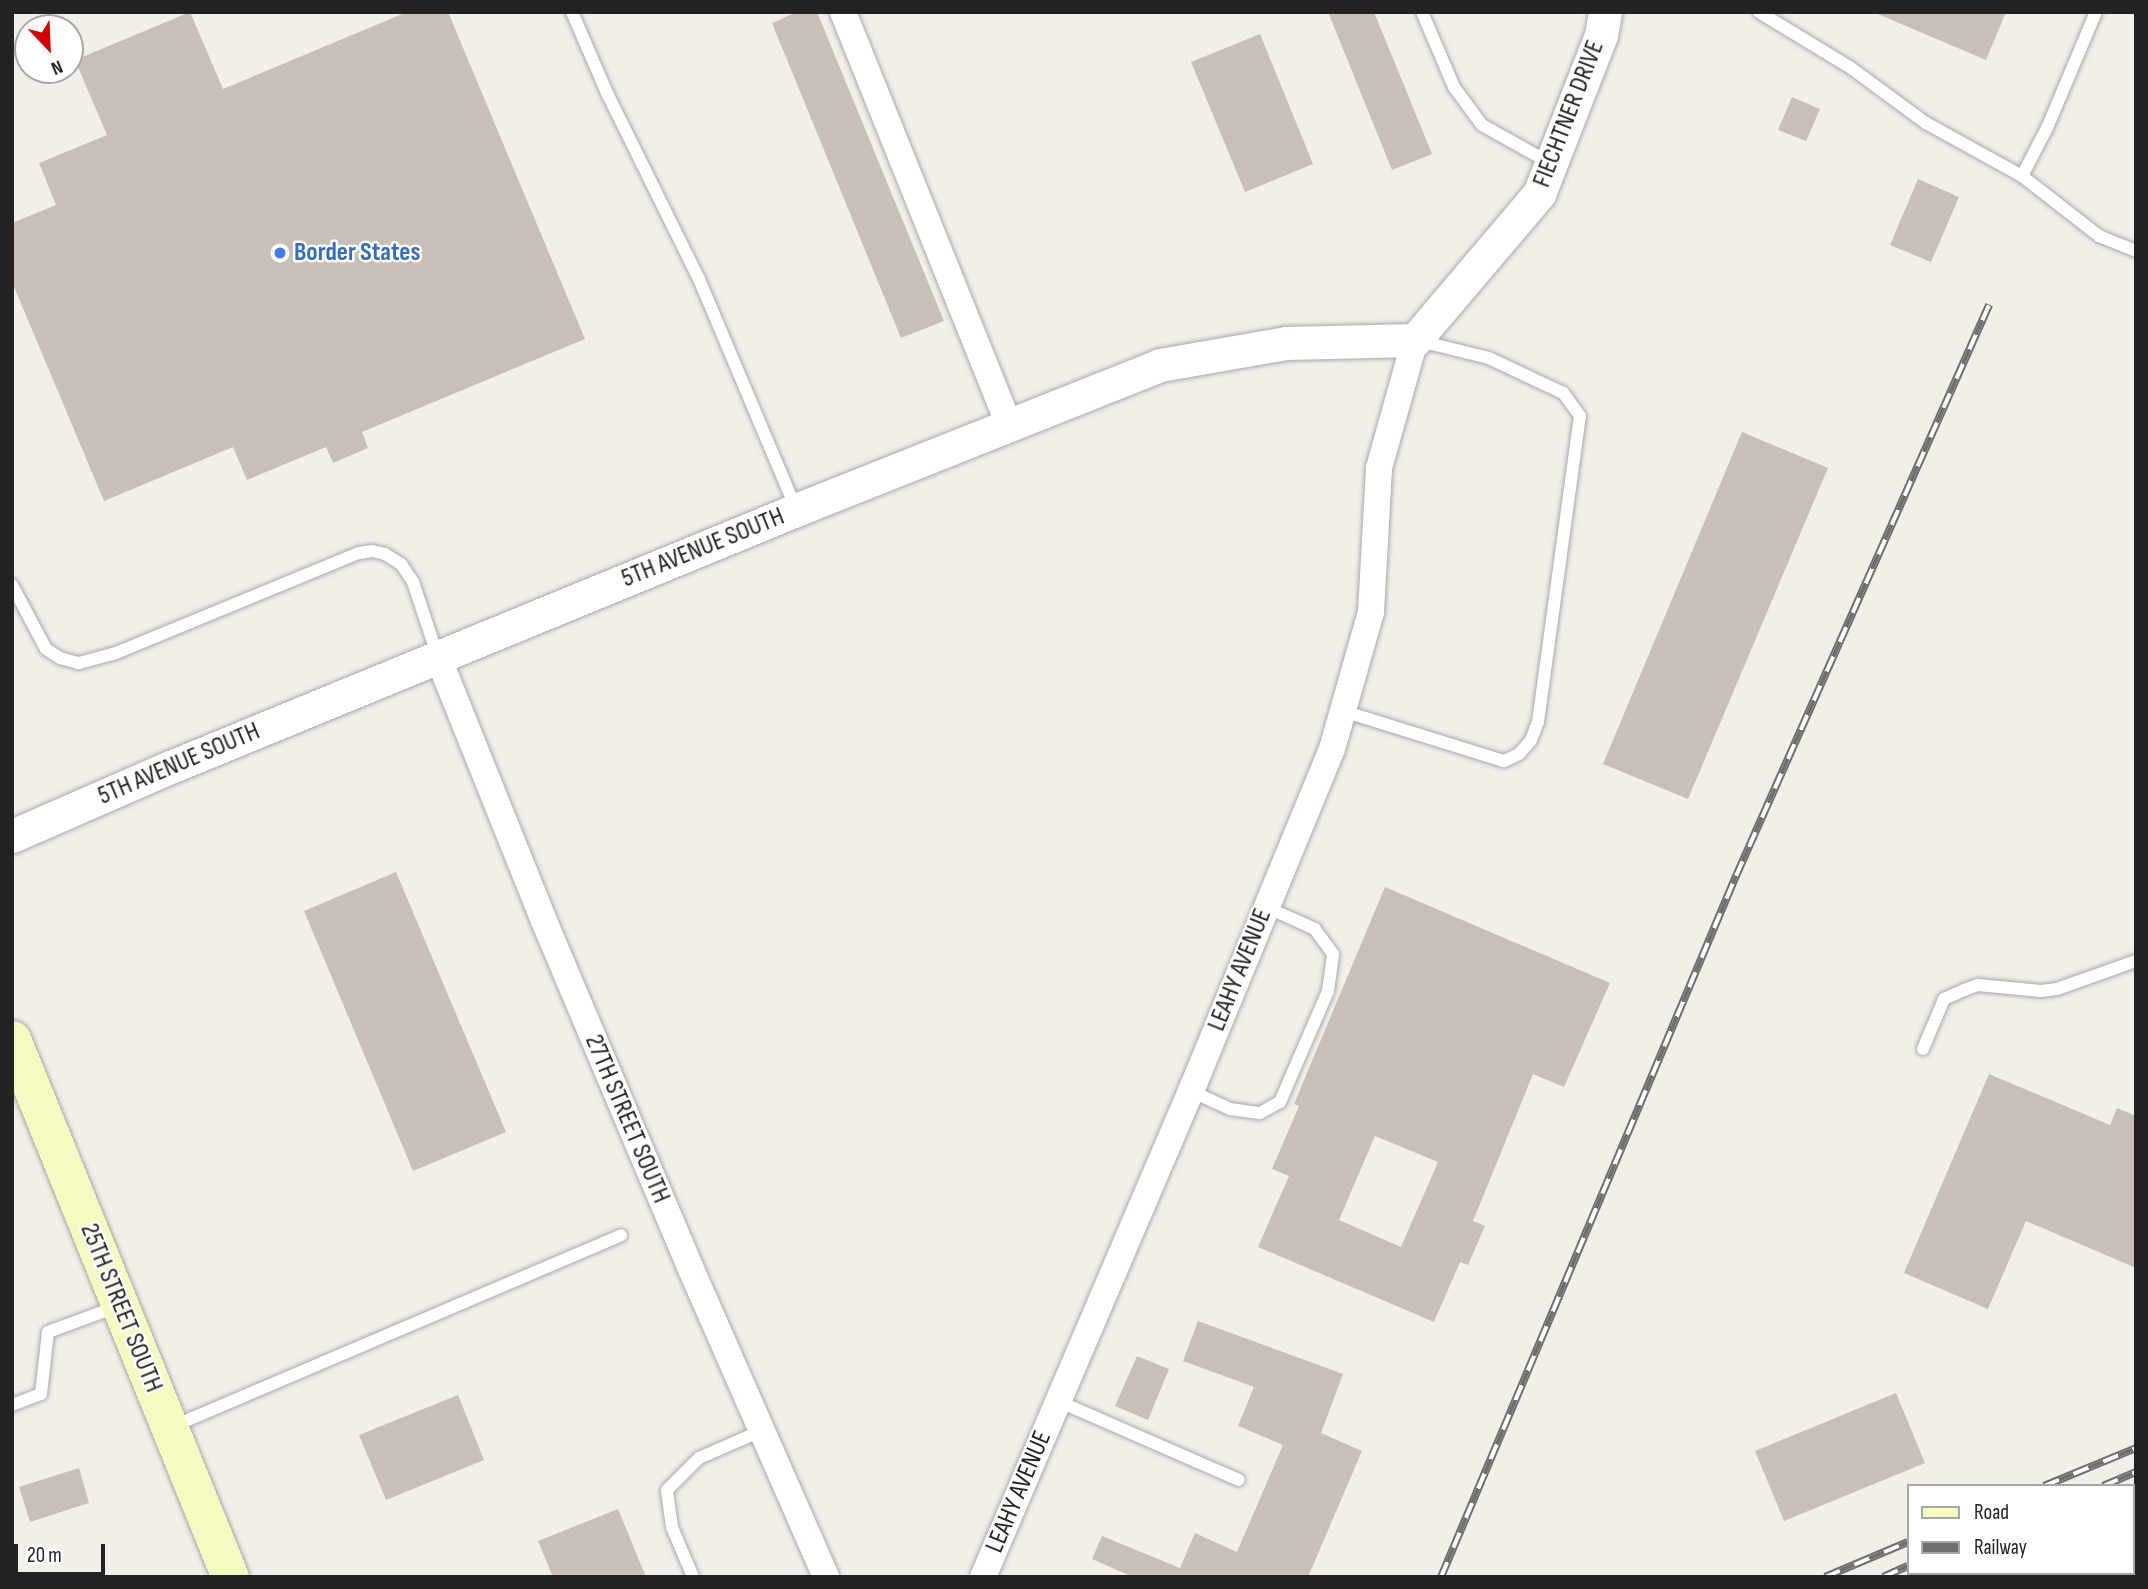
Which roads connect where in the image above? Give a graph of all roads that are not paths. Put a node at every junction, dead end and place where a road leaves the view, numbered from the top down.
1 (572, 12) edge
2 (844, 12) edge
3 (1422, 12) edge
4 (1605, 12) edge
5 (1759, 12) edge
6 (2096, 12) edge
7 (1551, 163) junction
8 (2022, 176) junction
9 (2136, 251) edge
10 (1415, 340) junction
11 (1009, 423) junction
12 (796, 510) junction
13 (12, 585) edge
14 (438, 657) junction
15 (1343, 711) junction
16 (12, 836) edge
17 (1266, 907) junction
18 (2136, 961) edge
19 (12, 1039) edge
20 (1923, 1049) dead end
21 (1191, 1091) junction
22 (621, 1235) dead end
23 (120, 1306) junction
24 (1057, 1401) junction
25 (12, 1405) edge
26 (169, 1428) junction
27 (764, 1430) junction
28 (1239, 1480) dead end
29 (230, 1577) edge
30 (693, 1577) edge
31 (826, 1577) edge
32 (983, 1577) edge

1 - 12 lane
2 - 11 street
3 - 7 lane
4 - 7 street, FIECHTNER DRIVE
5 - 8 lane
6 - 8 lane
7 - 10 street, FIECHTNER DRIVE
8 - 9 lane
10 - 11 street, 5TH AVENUE SOUTH
10 - 15 street, LEAHY AVENUE
10 - 15 lane
11 - 12 street, 5TH AVENUE SOUTH
12 - 14 street, 5TH AVENUE SOUTH
13 - 14 lane
14 - 16 street, 5TH AVENUE SOUTH
14 - 27 street, 27TH STREET SOUTH
15 - 17 street, LEAHY AVENUE
17 - 21 street, LEAHY AVENUE
17 - 21 lane
18 - 20 lane
19 - 23 main road, 25TH STREET SOUTH
21 - 24 street, LEAHY AVENUE
22 - 26 lane
23 - 25 lane
23 - 26 main road, 25TH STREET SOUTH
24 - 28 lane
24 - 32 street, LEAHY AVENUE
26 - 29 main road, 25TH STREET SOUTH
27 - 30 lane
27 - 31 street, 27TH STREET SOUTH

